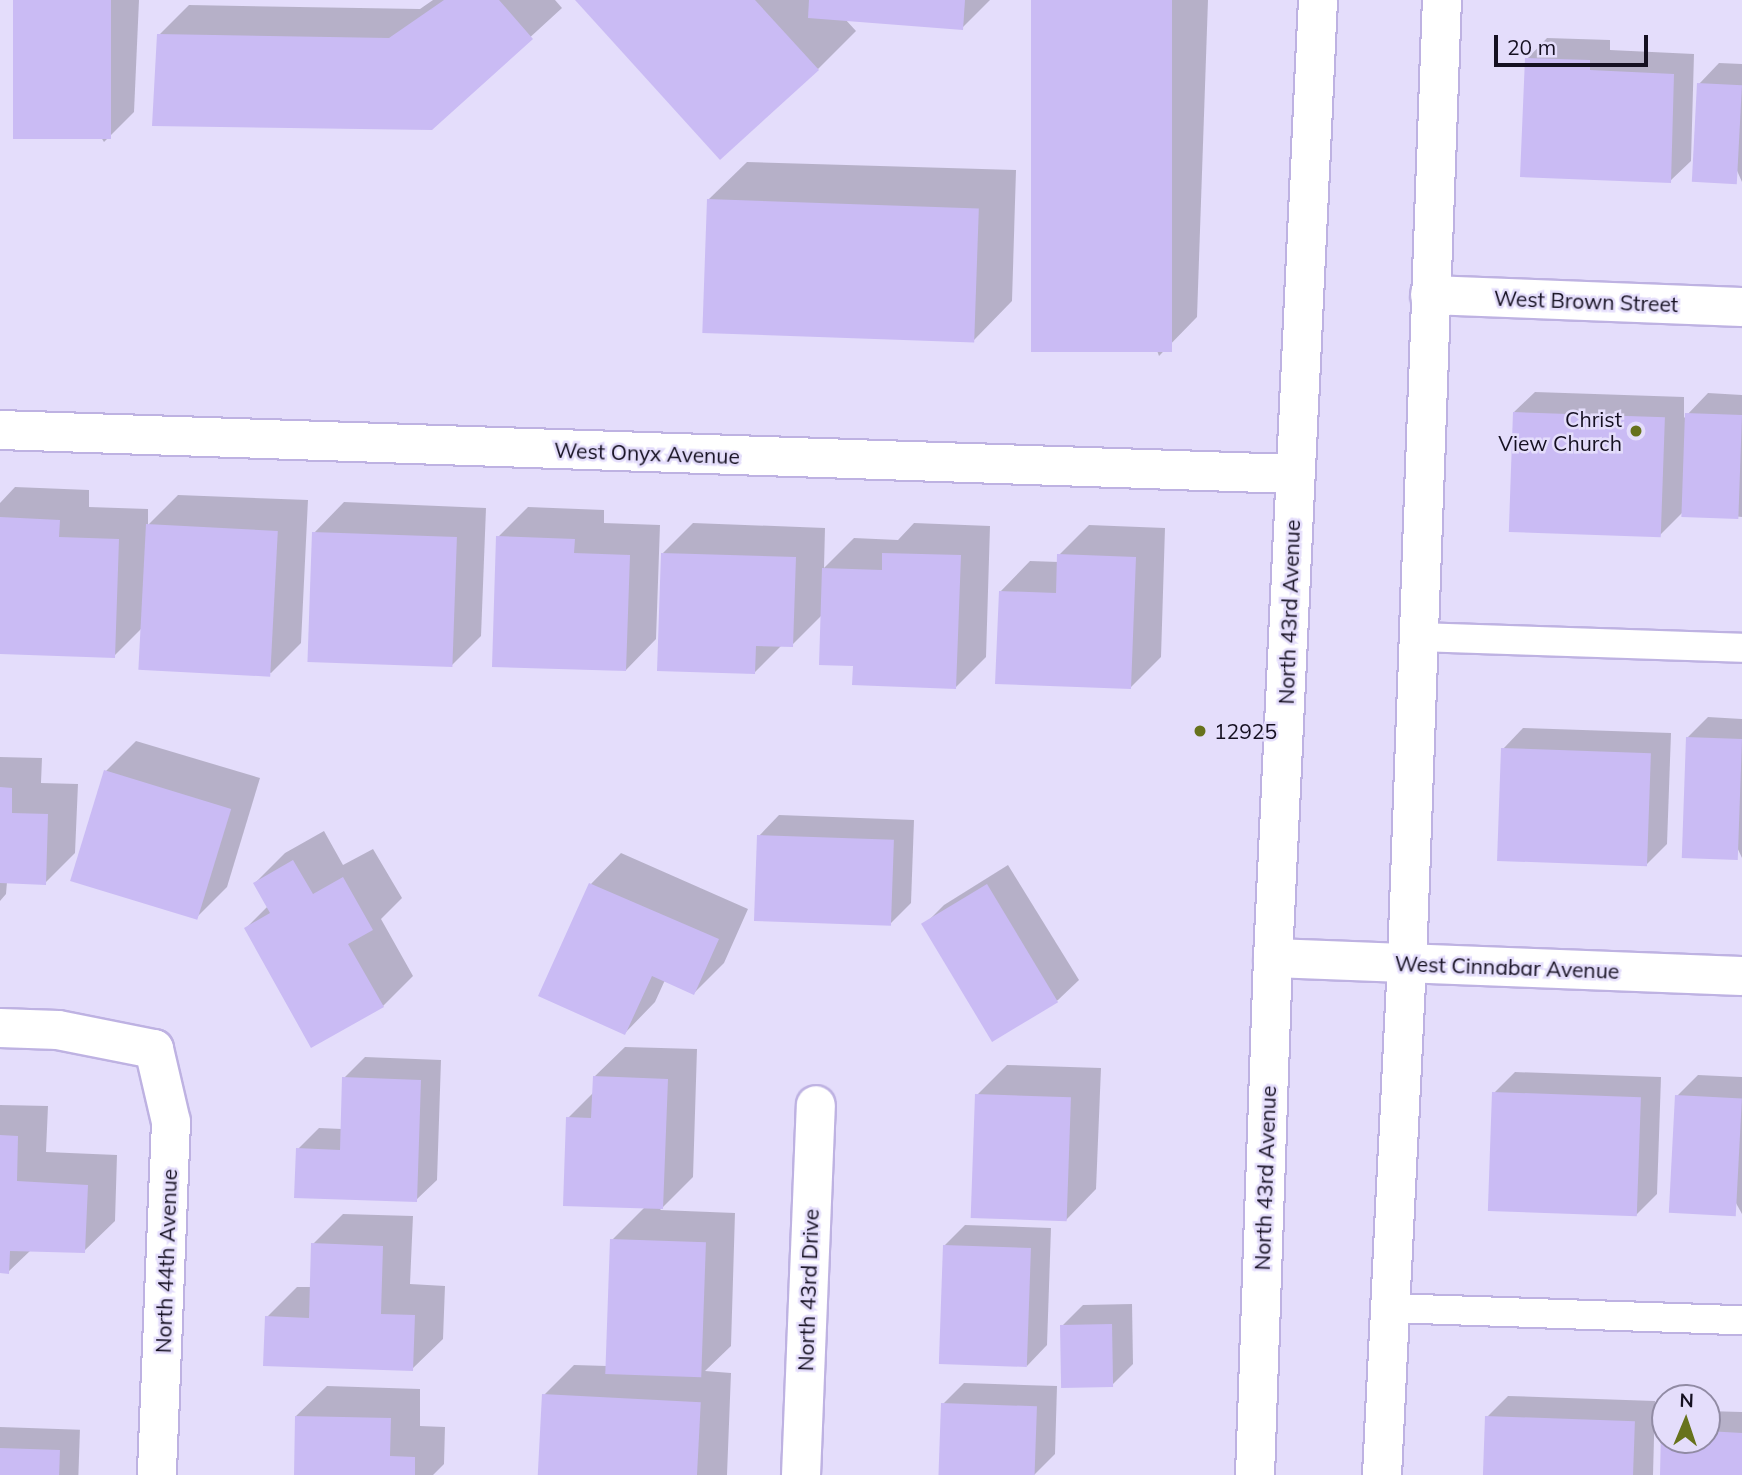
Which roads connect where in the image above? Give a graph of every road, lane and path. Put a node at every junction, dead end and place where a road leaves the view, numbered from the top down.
1 (1318, 0) edge
2 (1442, 0) edge
3 (1430, 295) junction
4 (1742, 307) edge
5 (0, 430) edge
6 (1294, 474) junction
7 (1416, 637) junction
8 (1742, 648) edge
9 (1273, 958) junction
10 (1407, 962) junction
11 (1742, 976) edge
12 (0, 1028) edge
13 (816, 1105) dead end
14 (1390, 1308) junction
15 (1742, 1320) edge
16 (157, 1475) edge
17 (801, 1475) edge
18 (1255, 1475) edge
19 (1382, 1475) edge

1 - 6 street, North 43rd Avenue
2 - 3 street
3 - 4 street, West Brown Street
3 - 7 street
5 - 6 street, West Onyx Avenue
6 - 9 street, North 43rd Avenue
7 - 8 lane
7 - 10 street
9 - 10 street, West Cinnabar Avenue
9 - 18 street, North 43rd Avenue
10 - 11 street, West Cinnabar Avenue
10 - 14 street
12 - 16 street, North 44th Avenue
13 - 17 street, North 43rd Drive
14 - 15 lane
14 - 19 street

